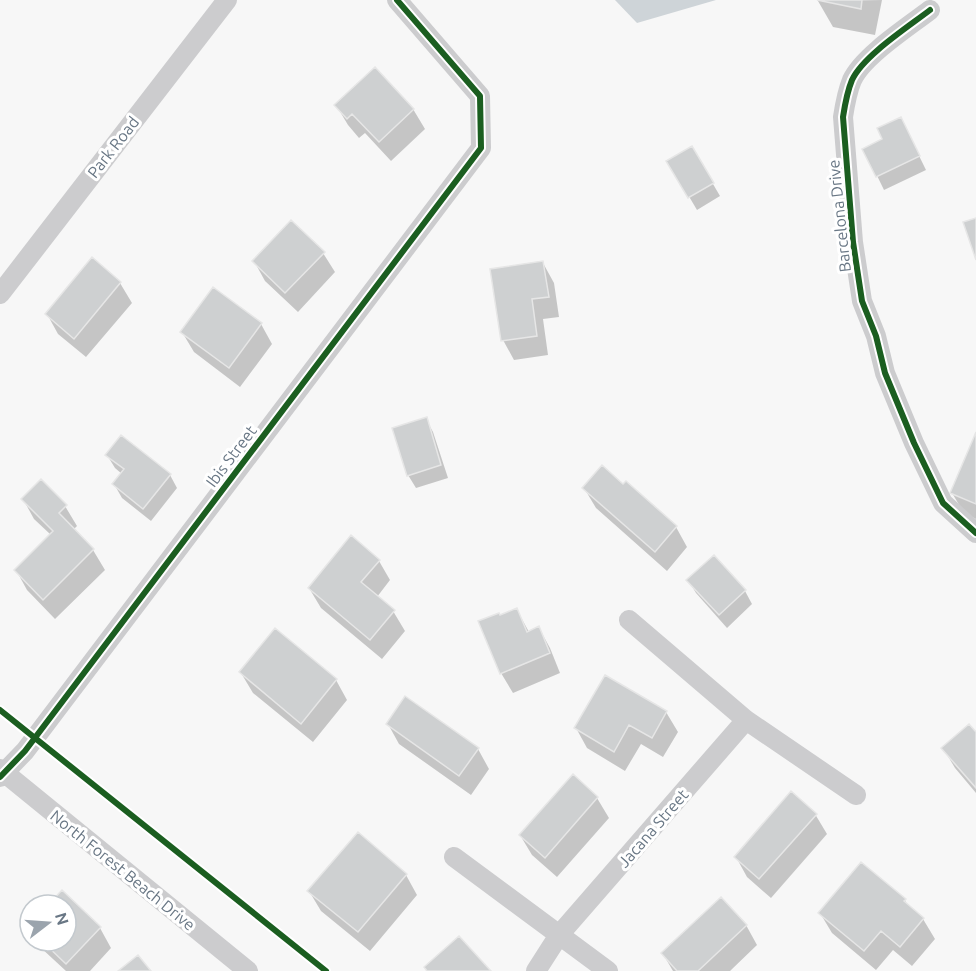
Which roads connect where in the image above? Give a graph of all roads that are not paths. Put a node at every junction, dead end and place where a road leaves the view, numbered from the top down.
1 (227, 0) edge
2 (398, 0) edge
3 (930, 10) dead end
4 (0, 294) edge
5 (976, 533) edge
6 (629, 620) dead end
7 (746, 720) junction
8 (1, 773) edge
9 (856, 795) dead end
10 (454, 857) dead end
11 (559, 935) junction
12 (248, 971) edge
13 (536, 971) edge
14 (608, 971) edge

1 - 4 street, Park Road
2 - 8 street, Ibis Street
3 - 5 street, Barcelona Drive
6 - 7 street
7 - 9 street
7 - 11 street, Jacana Street
8 - 12 street, North Forest Beach Drive
10 - 11 street
11 - 13 street, Jacana Street
11 - 14 street

